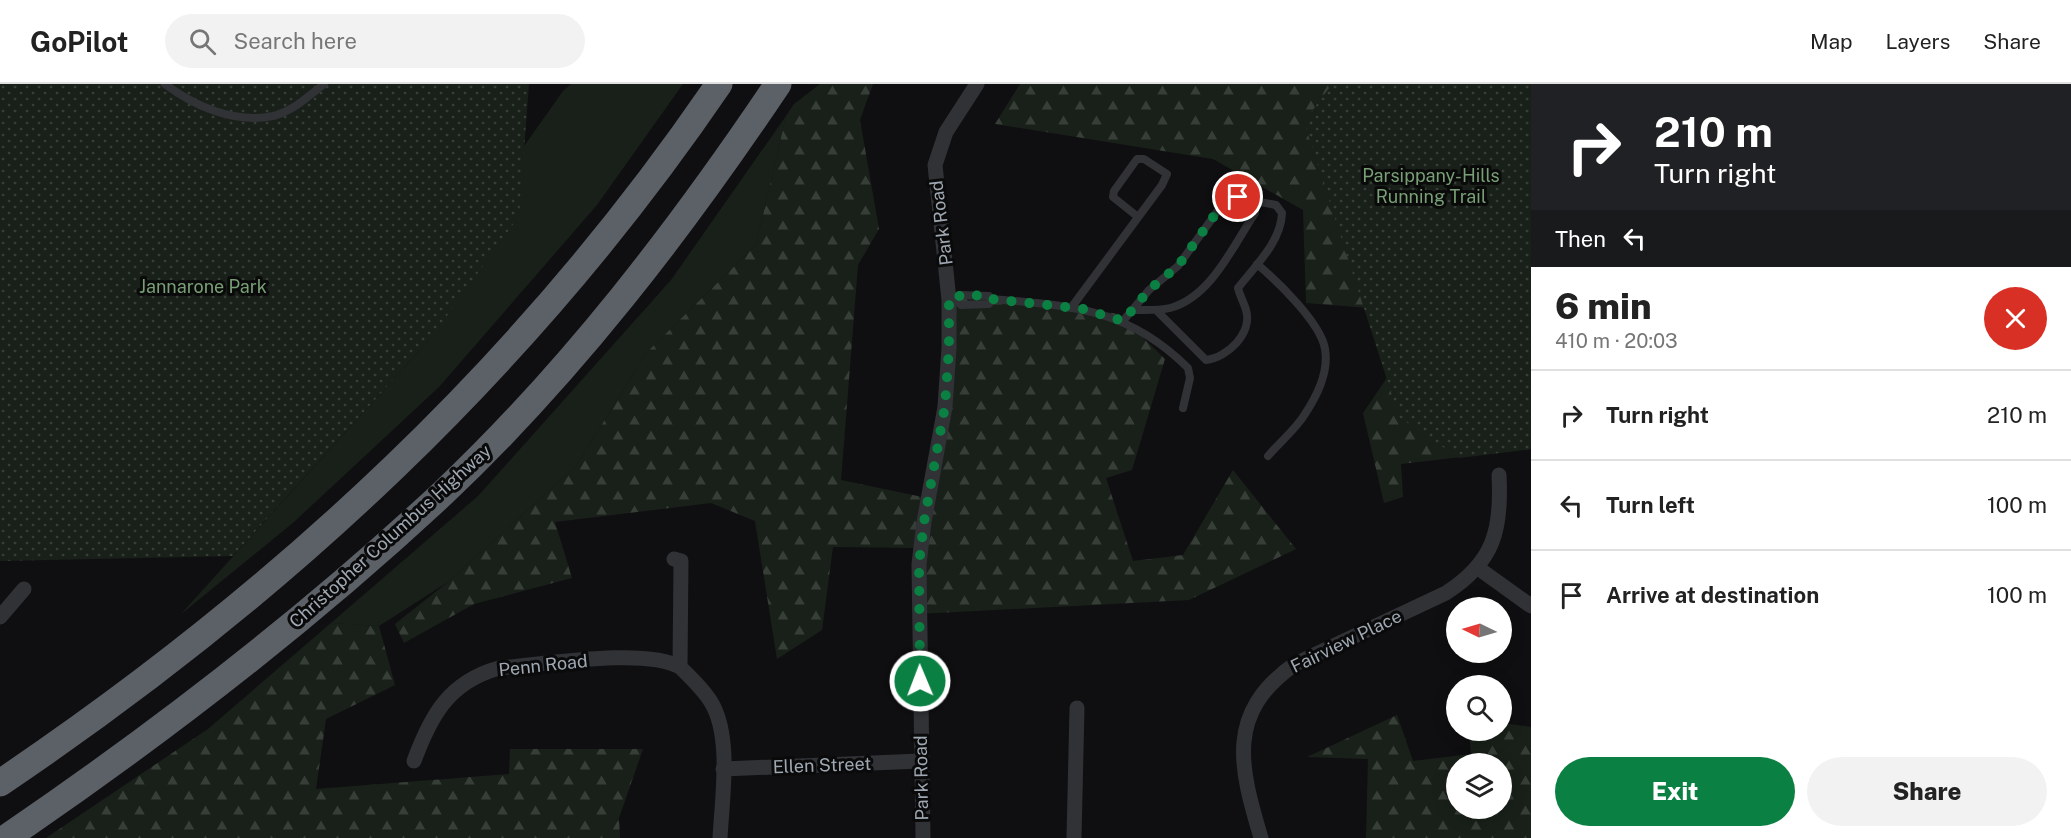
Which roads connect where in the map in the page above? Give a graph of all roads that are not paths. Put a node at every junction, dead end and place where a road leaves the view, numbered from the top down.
1 (165, 84) edge
2 (324, 84) edge
3 (719, 84) edge
4 (778, 84) edge
5 (977, 84) edge
6 (1255, 201) junction
7 (1138, 217) junction
8 (1257, 264) junction
9 (953, 300) junction
10 (1071, 308) junction
11 (1132, 310) junction
12 (1156, 310) junction
13 (1123, 321) junction
14 (1182, 408) dead end
15 (1268, 456) dead end
16 (1499, 475) dead end
17 (674, 559) dead end
18 (1478, 568) junction
19 (24, 589) dead end
20 (1531, 606) edge
21 (0, 617) edge
22 (680, 667) junction
23 (1077, 708) dead end
24 (414, 761) dead end
25 (921, 761) junction
26 (723, 769) junction
27 (0, 783) edge
28 (6, 838) edge
29 (720, 838) edge
30 (923, 838) edge
31 (1074, 838) edge
32 (1261, 838) edge

1 - 2 lane
3 - 27 highway
4 - 28 highway, Christopher Columbus Highway
5 - 9 street, Park Road
6 - 8 lane
6 - 11 lane
6 - 12 lane
7 - 7 lane
7 - 10 lane
8 - 12 lane
8 - 15 lane
9 - 10 lane
9 - 25 street, Park Road
10 - 13 lane
11 - 12 lane
11 - 13 lane
13 - 14 lane
16 - 18 street, Fairview Place
17 - 22 street
18 - 20 street
18 - 32 street, Fairview Place
19 - 21 street
22 - 24 street, Penn Road
22 - 26 street
23 - 31 street
25 - 26 street, Ellen Street
25 - 30 street, Park Road
26 - 29 street

